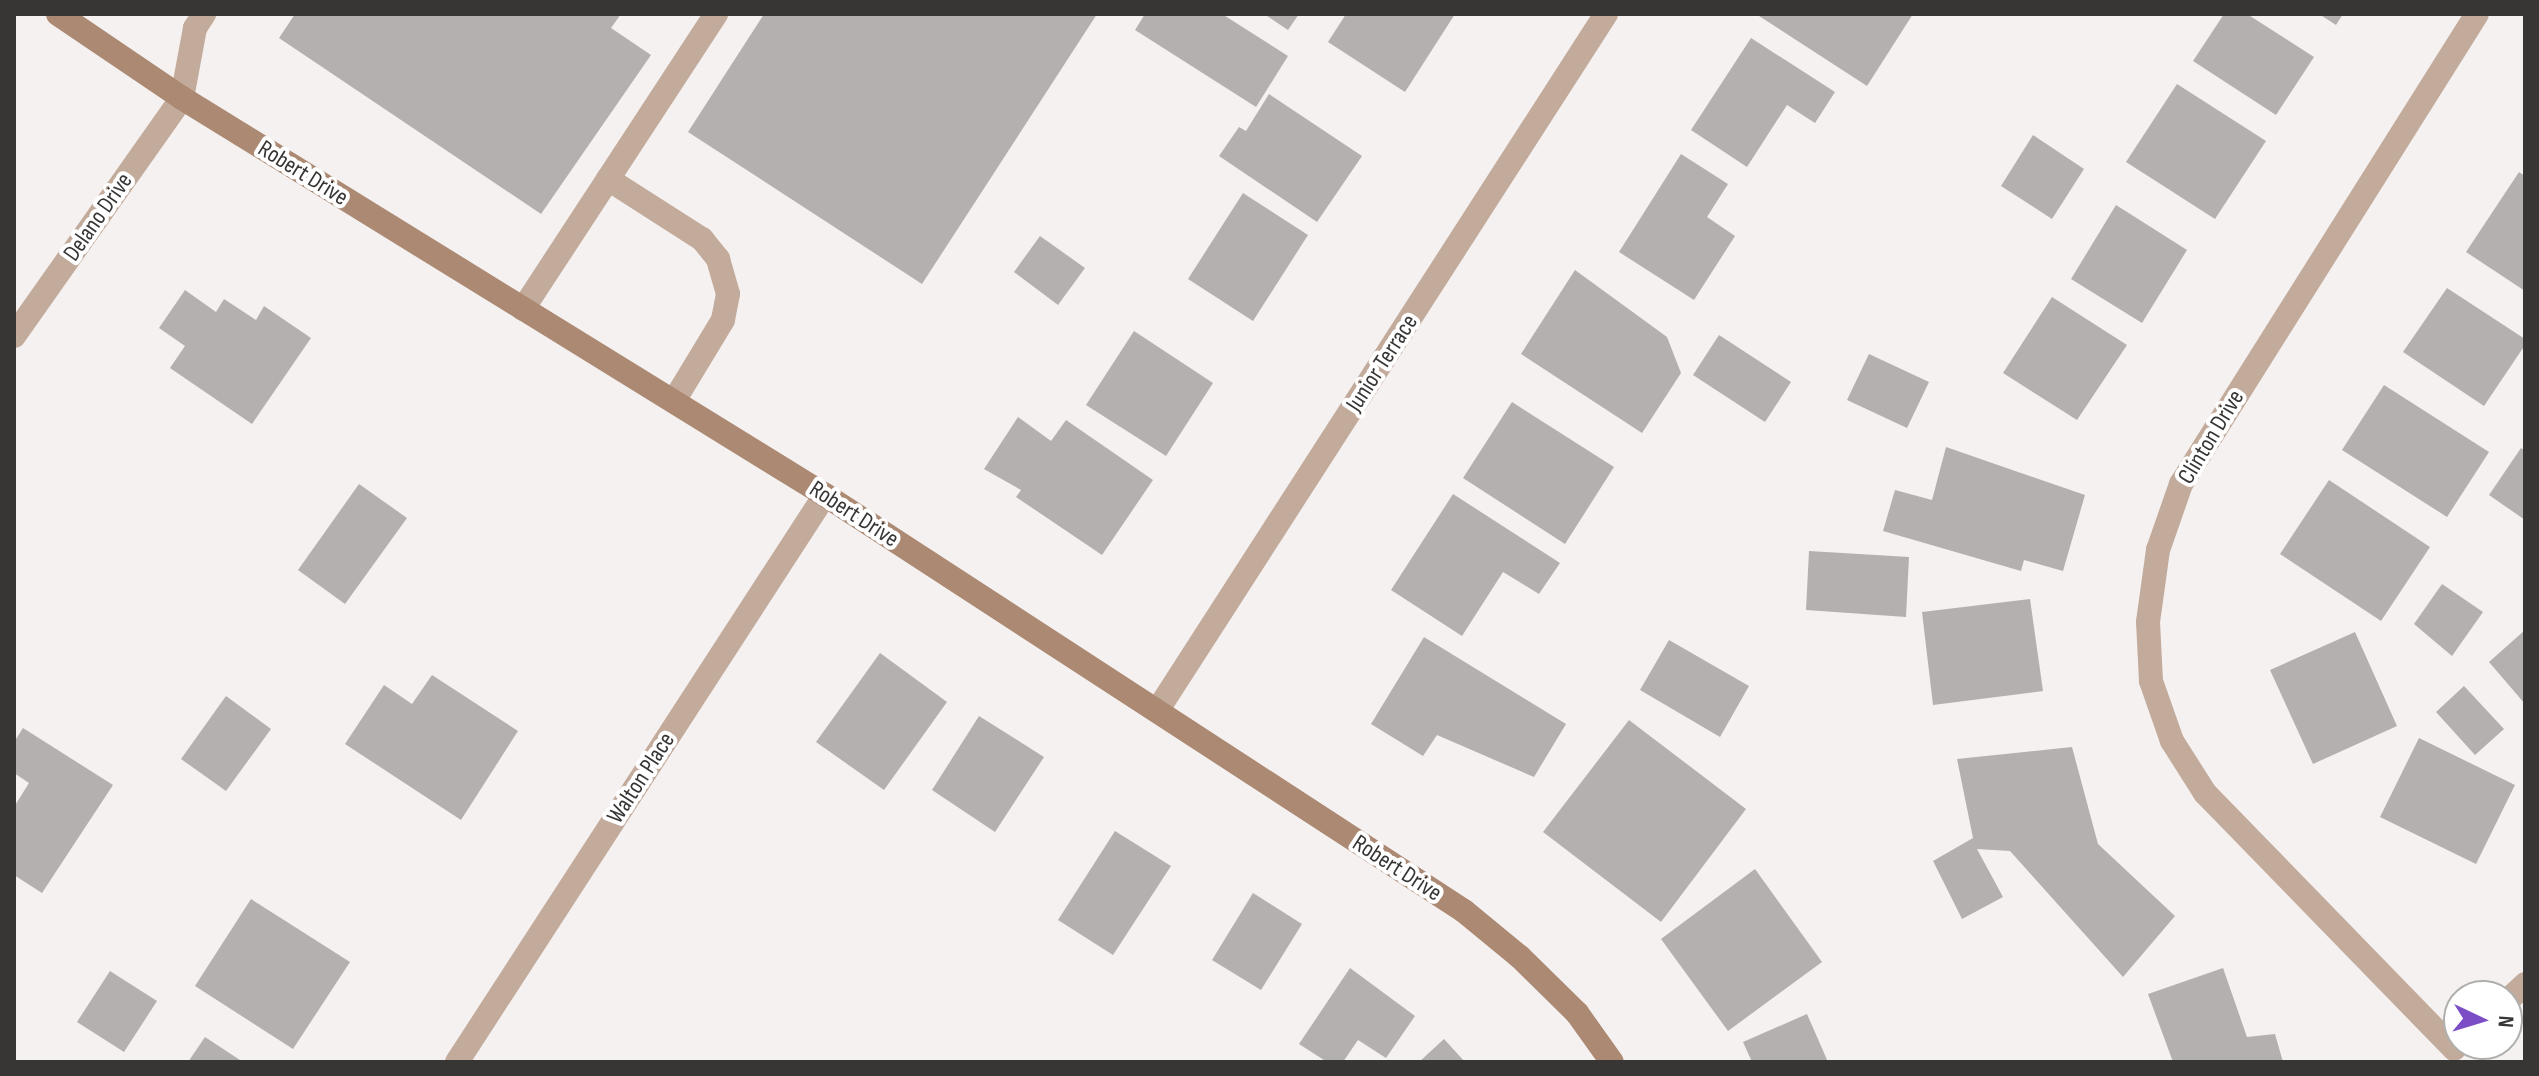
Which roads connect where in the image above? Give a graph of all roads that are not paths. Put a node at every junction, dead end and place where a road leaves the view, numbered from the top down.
1 (58, 14) edge
2 (204, 14) edge
3 (716, 14) edge
4 (1606, 14) edge
5 (2477, 14) edge
6 (182, 98) junction
7 (608, 179) junction
8 (523, 309) junction
9 (14, 336) edge
10 (674, 401) junction
11 (825, 495) junction
12 (1157, 711) junction
13 (2443, 1044) edge
14 (457, 1062) edge
15 (1612, 1062) edge

1 - 6 street, Robert Drive
2 - 6 street
3 - 7 street
4 - 12 street, Junior Terrace
5 - 13 street, Clinton Drive
6 - 8 street, Robert Drive
6 - 9 street, Delano Drive
7 - 8 street
7 - 10 street
8 - 10 street, Robert Drive
10 - 11 street, Robert Drive
11 - 12 street, Robert Drive
11 - 14 street, Walton Place
12 - 15 street, Robert Drive

